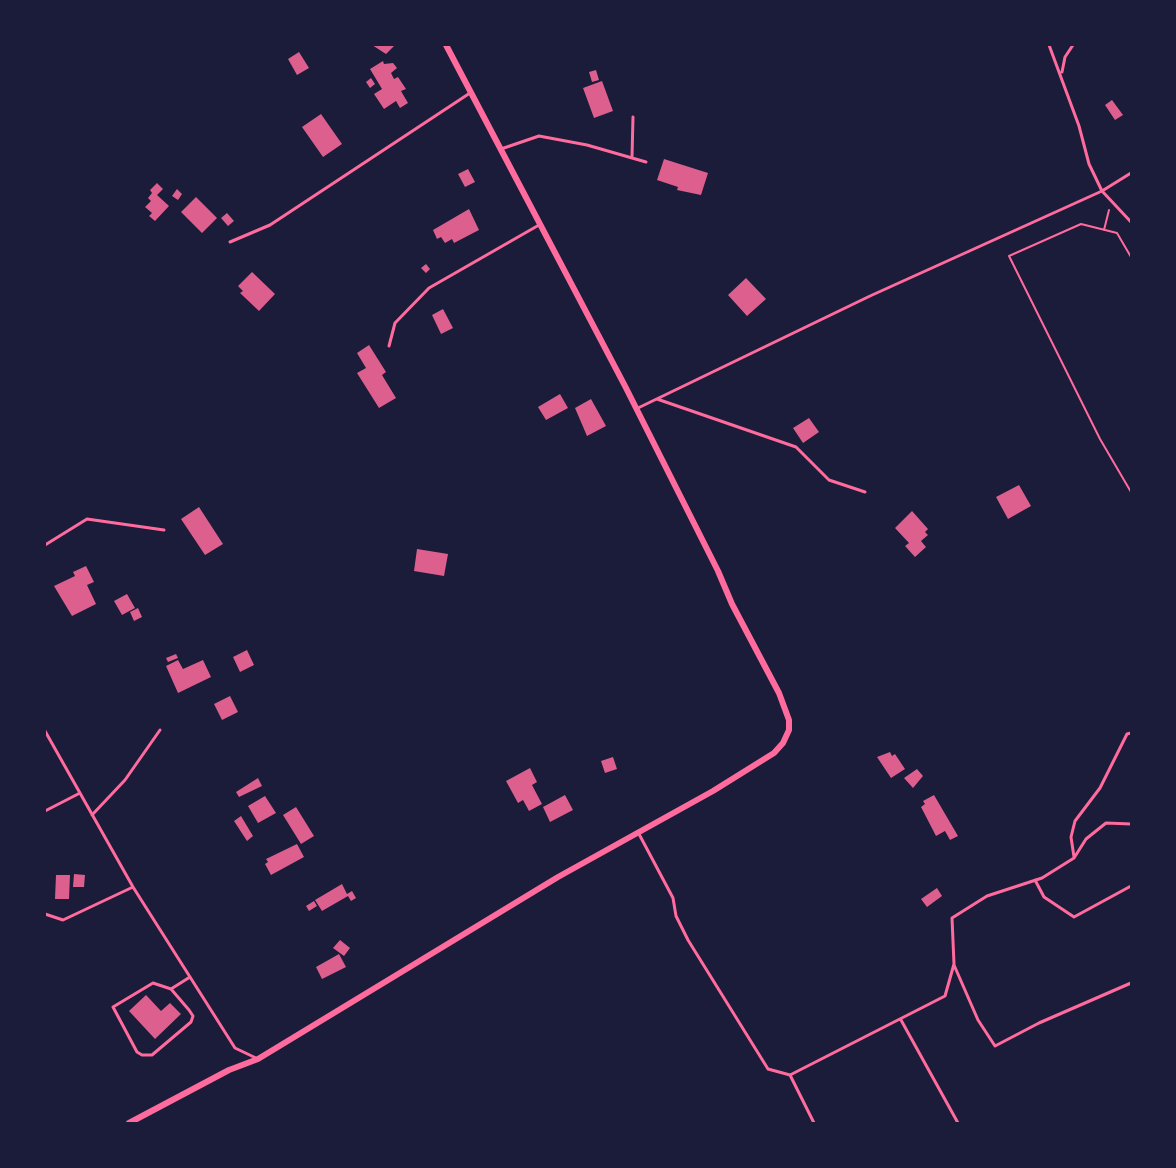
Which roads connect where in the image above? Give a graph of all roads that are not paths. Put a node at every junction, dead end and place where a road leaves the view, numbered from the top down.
1 (446, 45) edge
2 (1049, 45) edge
3 (1073, 45) edge
4 (1061, 74) junction
5 (471, 92) junction
6 (633, 117) dead end
7 (501, 149) junction
8 (632, 157) junction
9 (646, 162) dead end
10 (1131, 173) edge
11 (1102, 191) junction
12 (1131, 222) edge
13 (540, 224) junction
14 (230, 242) dead end
15 (389, 346) dead end
16 (657, 399) junction
17 (636, 409) junction
18 (865, 492) dead end
19 (164, 530) dead end
20 (45, 545) edge
21 (160, 730) dead end
22 (45, 731) edge
23 (1131, 733) edge
24 (80, 792) junction
25 (45, 811) edge
26 (92, 815) junction
27 (1131, 824) edge
28 (638, 832) junction
29 (1074, 858) junction
30 (1035, 880) junction
31 (1131, 886) edge
32 (133, 887) junction
33 (45, 914) edge
34 (954, 964) junction
35 (190, 976) junction
36 (1131, 982) edge
37 (171, 989) junction
38 (901, 1020) junction
39 (258, 1059) junction
40 (790, 1075) junction
41 (129, 1123) edge
42 (814, 1123) edge
43 (958, 1123) edge

1 - 5 street
2 - 4 lane
3 - 4 lane
4 - 11 lane
5 - 7 street
5 - 14 lane
6 - 8 lane
7 - 8 lane
7 - 13 street
8 - 9 lane
10 - 11 lane
11 - 12 lane
11 - 16 lane
13 - 15 lane
13 - 17 street
16 - 17 lane
16 - 18 lane
17 - 28 street
19 - 20 lane
21 - 26 lane
22 - 24 lane
23 - 29 lane
24 - 25 lane
24 - 26 lane
26 - 32 lane
27 - 29 lane
28 - 39 street
28 - 40 lane
29 - 30 lane
30 - 31 lane
30 - 34 lane
32 - 33 lane
32 - 35 lane
34 - 36 lane
34 - 38 lane
35 - 37 lane
35 - 39 lane
37 - 37 lane
38 - 40 lane
38 - 43 lane
39 - 41 street
40 - 42 lane

